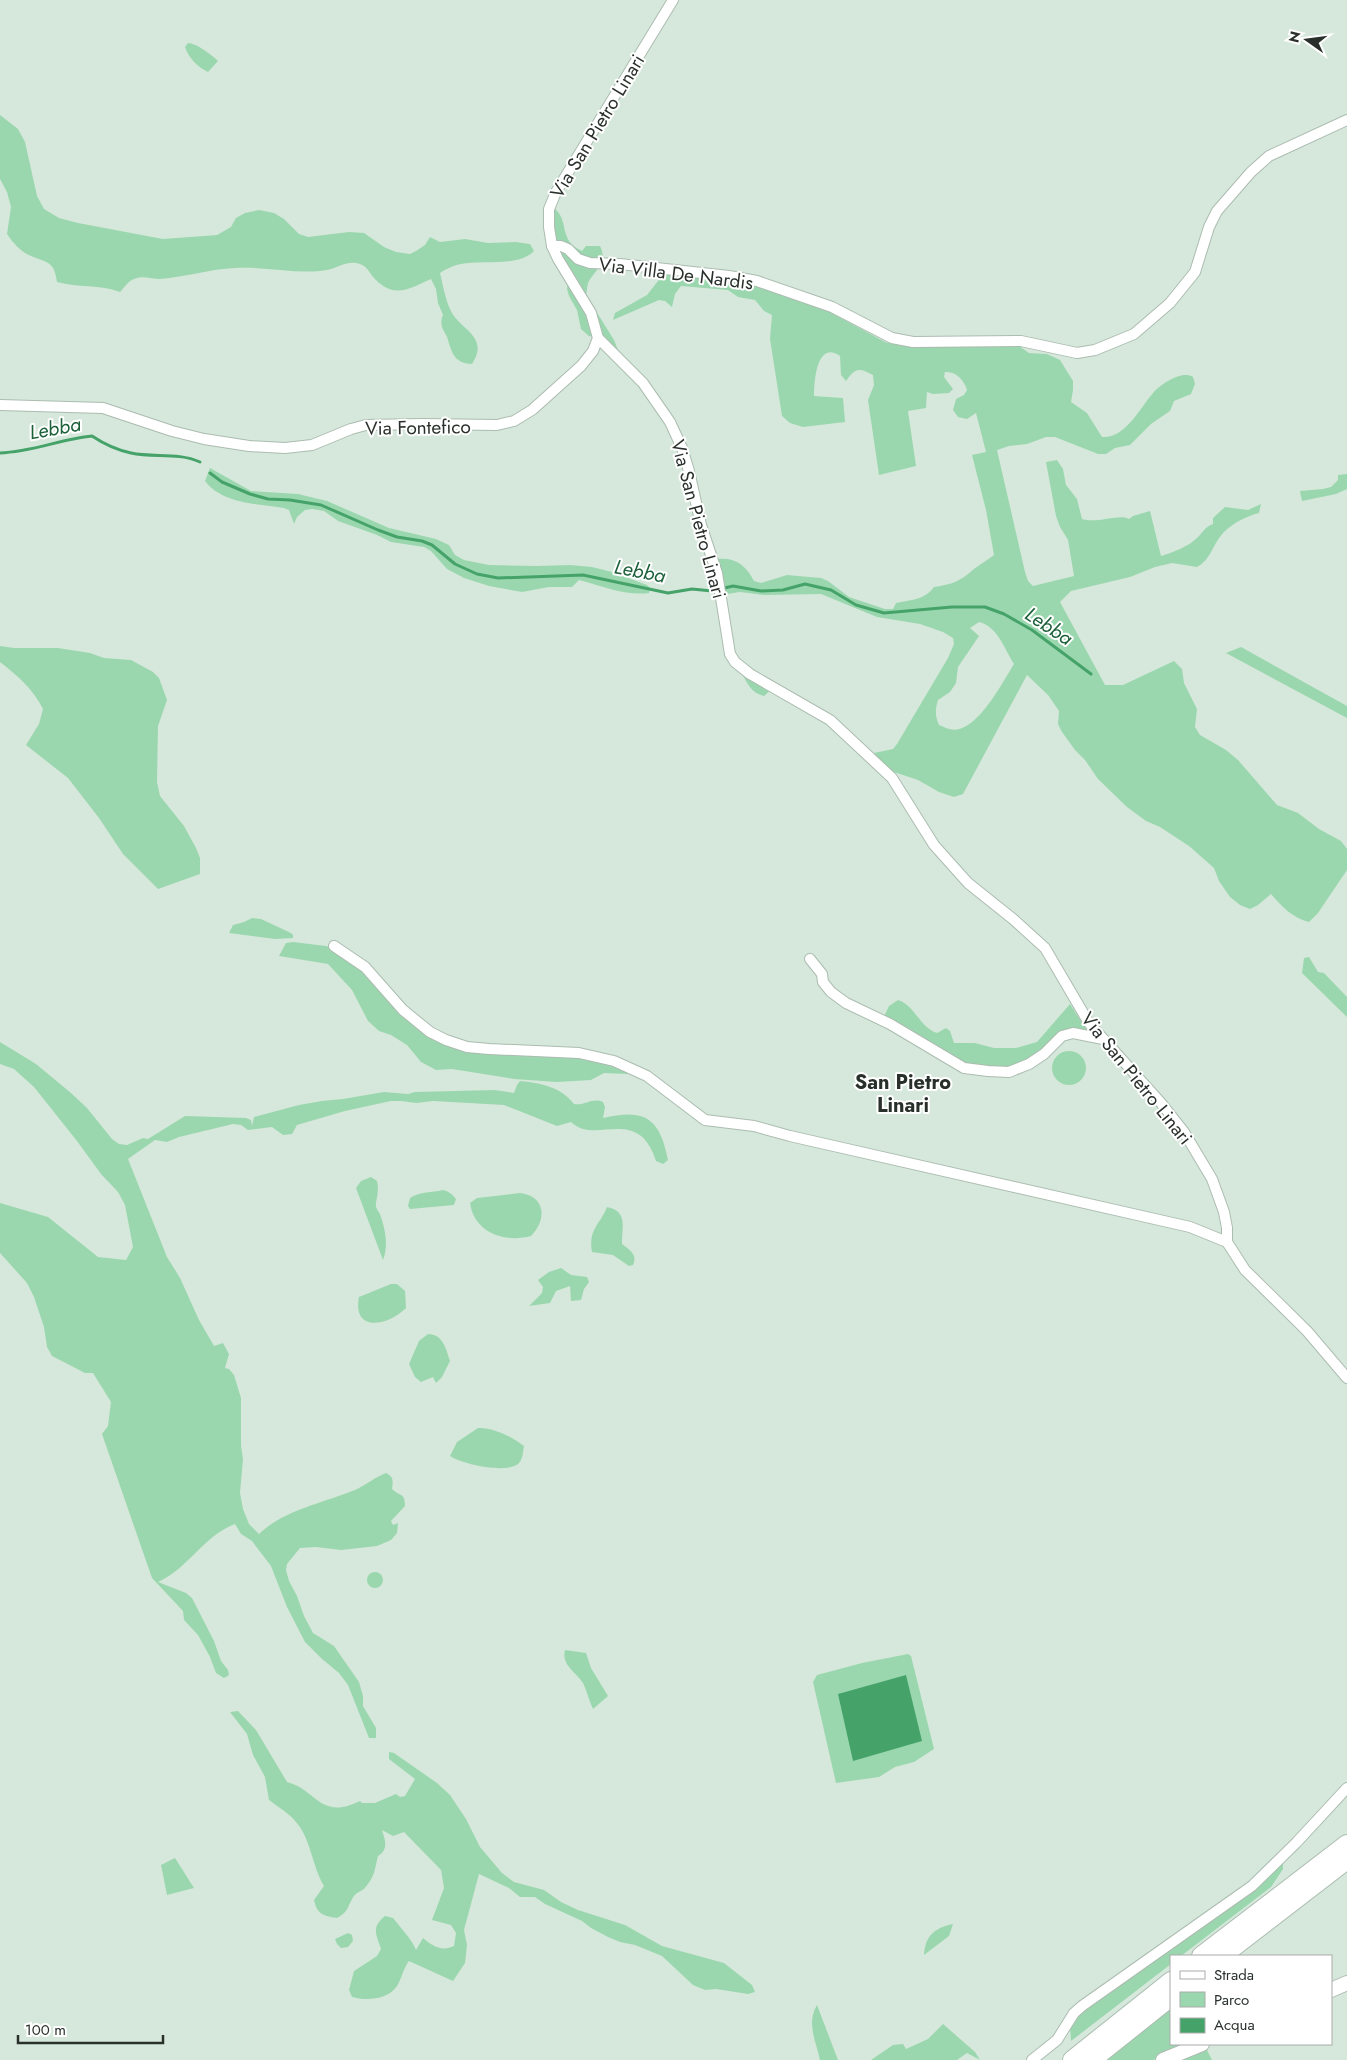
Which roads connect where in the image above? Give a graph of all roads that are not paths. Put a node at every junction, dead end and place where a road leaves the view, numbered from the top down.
1 (673, 0) edge
2 (1347, 120) edge
3 (552, 246) junction
4 (598, 338) junction
5 (0, 405) edge
6 (334, 946) dead end
7 (810, 959) dead end
8 (1103, 1039) junction
9 (1226, 1242) junction
10 (1347, 1378) edge
11 (1347, 1788) edge
12 (1347, 1844) edge
13 (1347, 1860) edge
14 (1202, 1955) edge
15 (1223, 1955) edge
16 (1170, 1981) edge
17 (1347, 1984) edge
18 (1332, 1990) edge
19 (1170, 1998) edge
20 (1200, 2045) edge
21 (1032, 2060) edge
22 (1072, 2060) edge
23 (1092, 2060) edge
24 (1163, 2060) edge

1 - 3 street, Via San Pietro Linari
2 - 3 street, Via Villa De Nardis
3 - 4 street, Via San Pietro Linari
4 - 5 street, Via Fontefico
4 - 8 street, Via San Pietro Linari
6 - 9 street
7 - 8 street
8 - 9 street, Via San Pietro Linari
9 - 10 street
11 - 21 street
12 - 14 highway
13 - 15 highway
16 - 22 highway
17 - 18 main road
19 - 23 highway
20 - 24 main road

